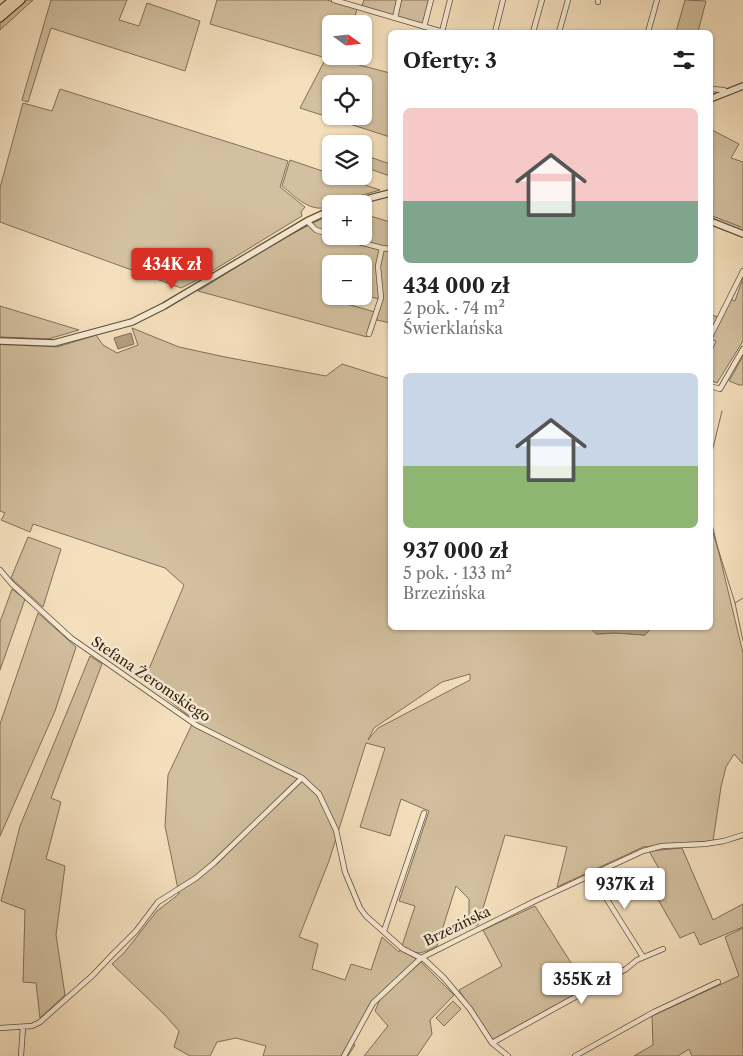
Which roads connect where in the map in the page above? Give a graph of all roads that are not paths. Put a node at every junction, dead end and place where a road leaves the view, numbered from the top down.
1 (12, 0) edge
2 (21, 0) edge
3 (334, 0) edge
4 (399, 0) edge
5 (431, 0) edge
6 (450, 0) edge
7 (503, 0) edge
8 (542, 0) edge
9 (568, 0) edge
10 (657, 0) edge
11 (0, 10) edge
12 (0, 18) edge
13 (395, 18) junction
14 (424, 27) junction
15 (435, 30) edge
16 (442, 30) edge
17 (496, 30) edge
18 (534, 30) edge
19 (560, 30) edge
20 (649, 30) edge
21 (743, 86) edge
22 (713, 89) edge
23 (726, 92) junction
24 (713, 98) edge
25 (388, 194) edge
26 (372, 198) edge
27 (322, 214) edge
28 (307, 221) junction
29 (713, 222) edge
30 (322, 232) edge
31 (743, 234) edge
32 (370, 245) edge
33 (382, 248) junction
34 (388, 249) edge
35 (743, 271) edge
36 (713, 331) edge
37 (369, 334) dead end
38 (0, 341) edge
39 (743, 349) edge
40 (713, 387) edge
41 (0, 570) edge
42 (302, 778) junction
43 (424, 812) dead end
44 (743, 835) edge
45 (591, 874) junction
46 (384, 931) junction
47 (663, 949) dead end
48 (643, 957) junction
49 (421, 958) junction
50 (718, 982) dead end
51 (23, 1027) junction
52 (0, 1028) edge
53 (492, 1043) junction
54 (21, 1056) edge
55 (344, 1056) edge
56 (508, 1056) edge
57 (575, 1056) edge

1 - 11 main road
2 - 12 main road
3 - 13 street
4 - 13 street
5 - 14 street
6 - 16 street
7 - 17 street
8 - 18 street
9 - 19 street
10 - 20 street
13 - 14 street
14 - 15 street
21 - 23 street
22 - 23 street
23 - 24 street
25 - 26 street
27 - 28 street
28 - 30 street
28 - 38 street
29 - 31 street
32 - 33 street
33 - 34 street
33 - 37 street
35 - 36 street
39 - 40 street
41 - 42 street, Stefana Żeromskiego
42 - 46 street, Stefana Żeromskiego
42 - 51 street
43 - 46 street
44 - 45 street, Brzezińska
45 - 48 street
45 - 49 street, Brzezińska
46 - 49 street, Stefana Żeromskiego
47 - 48 street
48 - 53 street
49 - 53 street, Stefana Żeromskiego
49 - 55 street, Brzezińska
50 - 57 street
51 - 52 street
51 - 54 street
53 - 56 street, Stefana Żeromskiego

